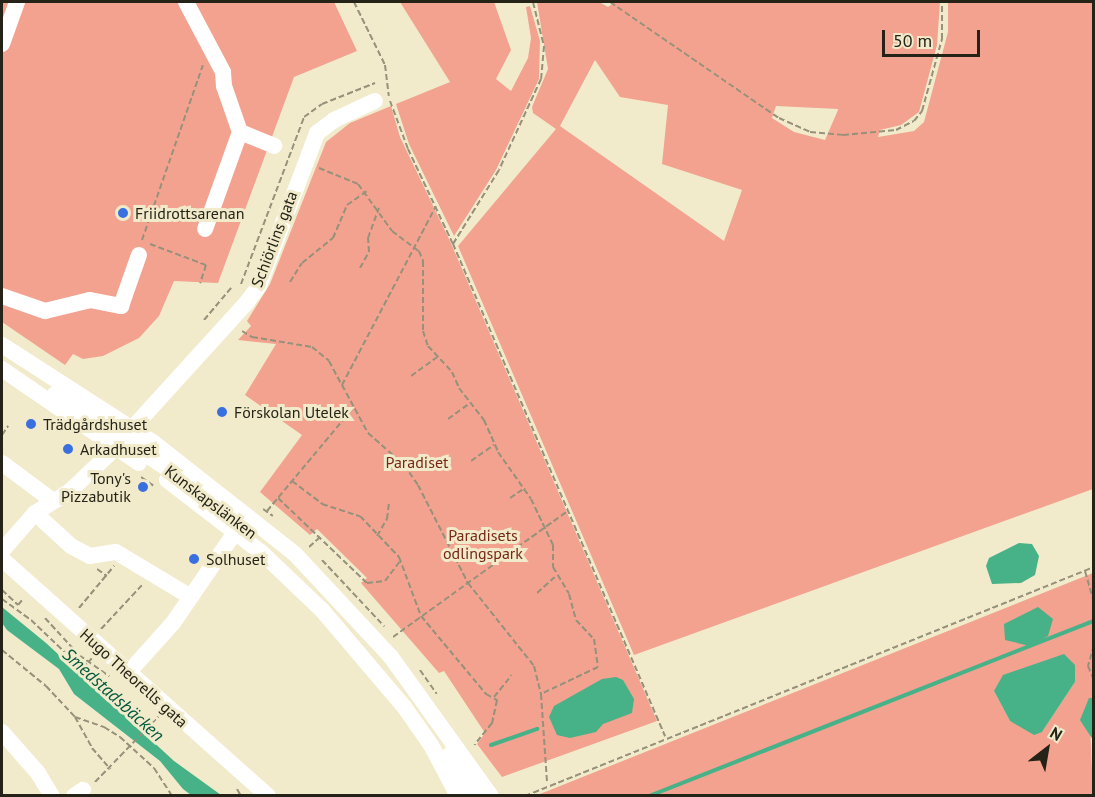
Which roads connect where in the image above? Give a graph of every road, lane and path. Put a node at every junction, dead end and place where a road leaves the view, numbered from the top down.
1 (17, 2) edge
2 (186, 2) edge
3 (354, 2) edge
4 (533, 2) edge
5 (610, 2) edge
6 (942, 2) edge
7 (2, 44) edge
8 (210, 45) junction
9 (375, 83) dead end
10 (375, 101) dead end
11 (240, 132) junction
12 (274, 146) dead end
13 (311, 165) dead end
14 (366, 191) junction
15 (436, 206) junction
16 (379, 208) junction
17 (205, 229) dead end
18 (453, 244) junction
19 (415, 248) junction
20 (139, 255) dead end
21 (360, 268) dead end
22 (290, 282) dead end
23 (200, 283) dead end
24 (231, 288) dead end
25 (2, 296) edge
26 (242, 298) junction
27 (204, 320) dead end
28 (236, 328) dead end
29 (2, 345) edge
30 (437, 357) junction
31 (2, 358) edge
32 (2, 369) edge
33 (411, 376) dead end
34 (342, 385) junction
35 (470, 403) junction
36 (353, 408) junction
37 (447, 419) dead end
38 (8, 426) dead end
39 (2, 435) edge
40 (124, 438) junction
41 (494, 445) junction
42 (471, 461) dead end
43 (2, 463) edge
44 (292, 482) junction
45 (525, 488) junction
46 (278, 498) junction
47 (510, 498) dead end
48 (53, 501) junction
49 (389, 503) dead end
50 (267, 511) dead end
51 (568, 511) junction
52 (35, 513) junction
53 (544, 528) junction
54 (236, 531) junction
55 (377, 536) junction
56 (320, 537) junction
57 (309, 547) dead end
58 (2, 551) edge
59 (116, 552) junction
60 (2, 560) edge
61 (401, 560) junction
62 (1094, 567) edge
63 (1085, 571) junction
64 (153, 573) junction
65 (556, 576) junction
66 (468, 583) junction
67 (2, 590) edge
68 (28, 593) dead end
69 (537, 593) dead end
70 (191, 597) junction
71 (2, 599) edge
72 (1094, 602) edge
73 (47, 610) dead end
74 (422, 616) junction
75 (69, 620) junction
76 (393, 637) dead end
77 (1094, 645) edge
78 (94, 647) junction
79 (2, 650) edge
80 (73, 660) dead end
81 (88, 663) junction
82 (83, 668) dead end
83 (512, 675) dead end
84 (121, 676) junction
85 (1094, 680) edge
86 (541, 694) junction
87 (494, 696) junction
88 (159, 716) dead end
89 (75, 717) junction
90 (2, 732) edge
91 (665, 736) junction
92 (473, 746) dead end
93 (111, 770) junction
94 (547, 785) junction
95 (235, 787) dead end
96 (78, 793) edge
97 (52, 795) edge
98 (172, 795) edge
99 (241, 795) edge
100 (268, 795) edge
101 (458, 795) edge
102 (475, 795) edge
103 (491, 795) edge
104 (525, 795) edge

1 - 7 street
2 - 8 street
3 - 15 path
4 - 18 path
5 - 6 path
8 - 11 street
8 - 23 path
9 - 26 path
10 - 26 street, Schiörlins gata
11 - 12 street
11 - 17 street
13 - 14 path
14 - 16 path
14 - 22 path
15 - 18 path
15 - 19 path
16 - 19 path
16 - 21 path
18 - 51 path
19 - 30 path
19 - 34 path
20 - 25 street
24 - 27 path
26 - 40 street, Schiörlins gata
28 - 34 path
29 - 40 street
30 - 33 path
30 - 35 path
31 - 40 street, Kunskapslänken
32 - 40 street
34 - 36 path
35 - 37 path
35 - 41 path
36 - 44 path
36 - 66 path
38 - 39 path
40 - 48 street, Schiörlins gata
40 - 54 street
40 - 102 street, Kunskapslänken
40 - 103 street
41 - 42 path
41 - 45 path
43 - 48 street
44 - 46 path
44 - 55 path
45 - 47 path
45 - 53 path
46 - 50 path
46 - 56 path
48 - 52 street, Schiörlins gata
49 - 55 path
51 - 53 path
51 - 91 path
52 - 58 street, Schiörlins gata
52 - 59 street
53 - 65 path
53 - 66 path
54 - 70 street
54 - 101 street
55 - 61 path
56 - 57 path
56 - 61 path
59 - 64 street
59 - 75 path
60 - 75 street, Hugo Theorells gata
61 - 74 path
62 - 63 path
63 - 72 path
63 - 91 path
64 - 70 street
64 - 78 path
65 - 69 path
65 - 86 path
66 - 74 path
66 - 86 path
67 - 68 path
70 - 84 street
71 - 80 path
73 - 81 path
74 - 76 path
74 - 87 path
75 - 78 street, Hugo Theorells gata
77 - 85 path
78 - 81 path
78 - 84 street, Hugo Theorells gata
79 - 89 path
81 - 82 path
81 - 84 path
83 - 87 path
84 - 100 street, Hugo Theorells gata
86 - 94 path
87 - 92 path
88 - 93 path
89 - 93 path
89 - 98 path
90 - 97 street
91 - 94 path
93 - 96 path
94 - 104 path
95 - 99 path

